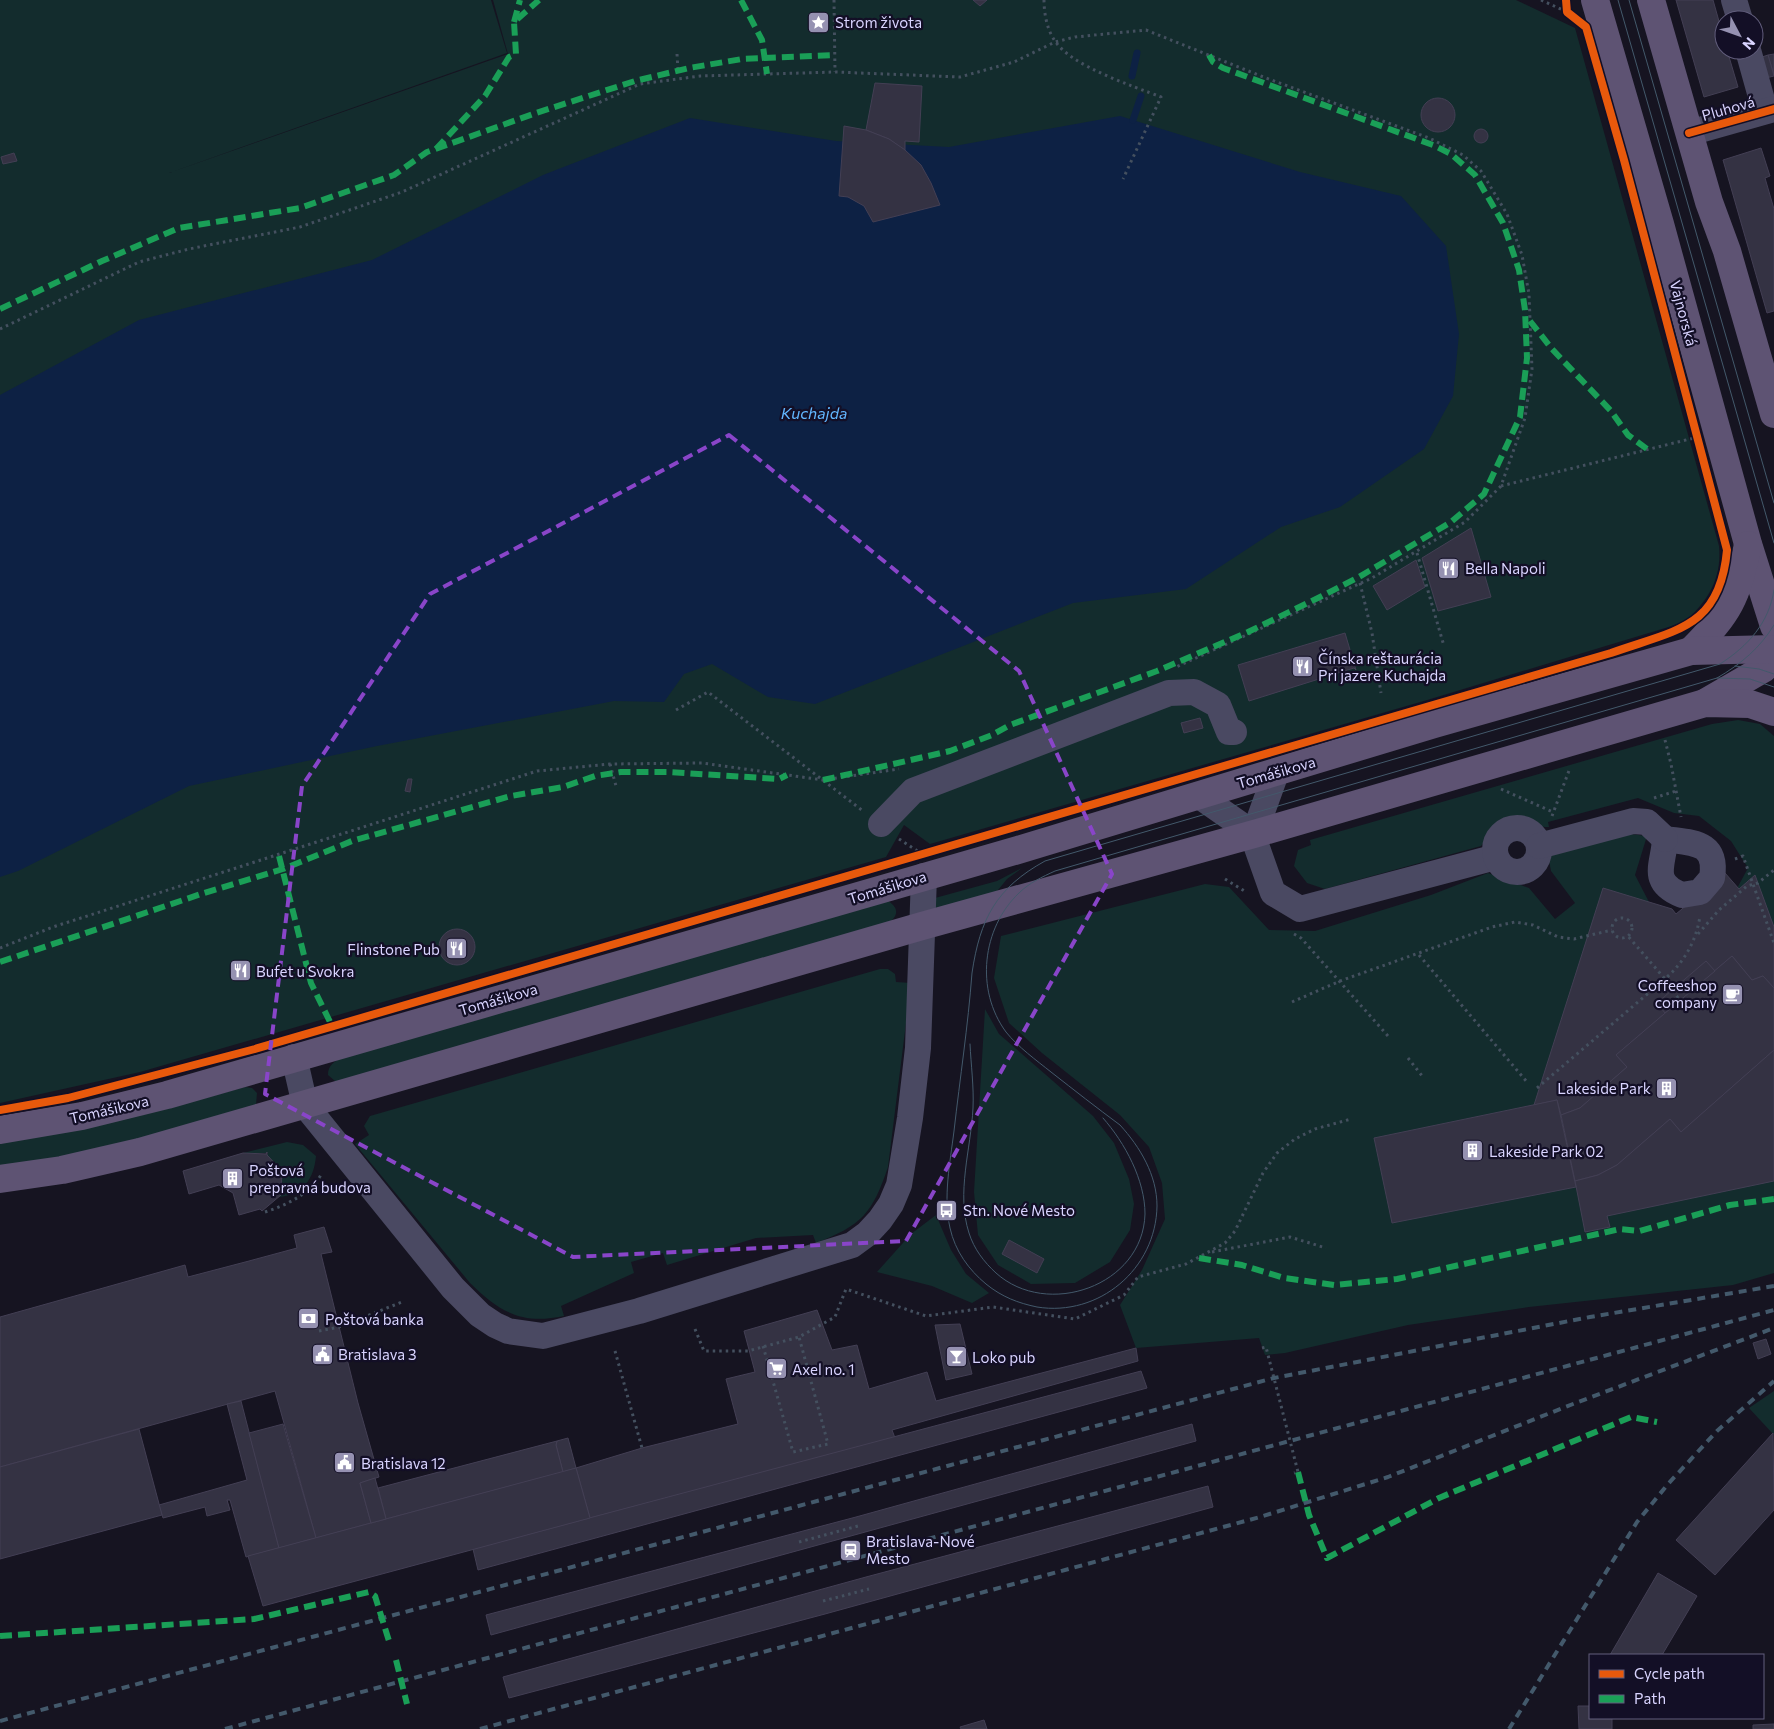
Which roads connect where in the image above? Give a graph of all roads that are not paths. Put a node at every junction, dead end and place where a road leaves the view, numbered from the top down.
1 (1651, 0) edge
2 (1582, 8) edge
3 (1752, 60) edge
4 (1770, 110) edge
5 (1689, 133) junction
6 (1774, 414) edge
7 (1748, 544) junction
8 (1774, 626) edge
9 (1774, 649) edge
10 (1691, 651) junction
11 (1774, 657) edge
12 (1705, 703) junction
13 (1774, 712) edge
14 (1234, 732) dead end
15 (1276, 773) junction
16 (1198, 795) junction
17 (881, 824) road end
18 (1674, 831) road end
19 (1254, 834) junction
20 (923, 859) junction
21 (922, 926) junction
22 (294, 1057) junction
23 (305, 1105) junction
24 (0, 1130) edge
25 (0, 1179) edge

1 - 5 main road
2 - 7 main road, Vajnorská
3 - 4 street
4 - 5 street, Pluhová
5 - 6 main road
7 - 8 main road, Vajnorská
7 - 10 main road
9 - 10 main road, Tomášikova
10 - 15 main road, Tomášikova
11 - 12 main road
12 - 13 main road
12 - 19 main road
14 - 17 street
15 - 16 main road, Tomášikova
15 - 19 street
16 - 19 street
16 - 20 main road, Tomášikova
18 - 19 street
19 - 21 main road
20 - 21 street
20 - 22 main road, Tomášikova
21 - 23 main road
21 - 23 street
22 - 23 street
22 - 24 main road, Tomášikova
23 - 25 main road

